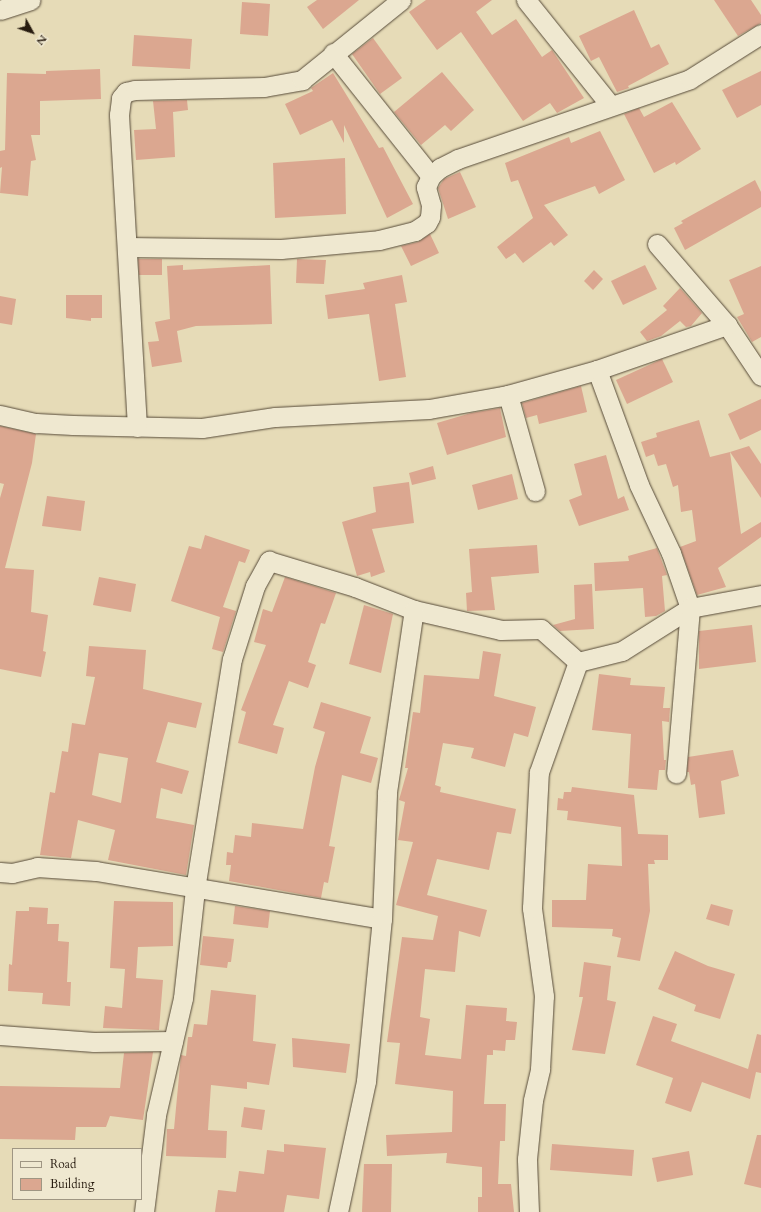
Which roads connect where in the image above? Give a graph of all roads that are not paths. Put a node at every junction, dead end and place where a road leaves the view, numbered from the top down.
1 (30, 0) edge
2 (401, 0) edge
3 (526, 0) edge
4 (0, 10) edge
5 (761, 34) edge
6 (333, 53) junction
7 (610, 106) junction
8 (431, 176) junction
9 (657, 244) dead end
10 (127, 247) junction
11 (727, 325) junction
12 (597, 370) junction
13 (761, 376) edge
14 (508, 395) junction
15 (0, 415) edge
16 (137, 427) junction
17 (535, 491) dead end
18 (761, 595) edge
19 (690, 608) junction
20 (414, 610) junction
21 (578, 662) junction
22 (676, 773) dead end
23 (0, 872) edge
24 (195, 889) junction
25 (382, 919) junction
26 (0, 1035) edge
27 (173, 1041) junction
28 (144, 1212) edge
29 (338, 1212) edge
30 (529, 1212) edge

1 - 4 street
2 - 6 street
3 - 7 street
5 - 7 street
6 - 8 street
6 - 10 street
7 - 8 street
8 - 10 street
9 - 11 street
10 - 16 street
11 - 12 street
11 - 13 street
12 - 14 street
12 - 19 street
14 - 16 street
14 - 17 street
15 - 16 street
18 - 19 street
19 - 21 street
19 - 22 street
20 - 21 street
20 - 24 street
20 - 25 street
21 - 30 street
23 - 24 street
24 - 25 street
24 - 27 street
25 - 29 street
26 - 27 street
27 - 28 street

